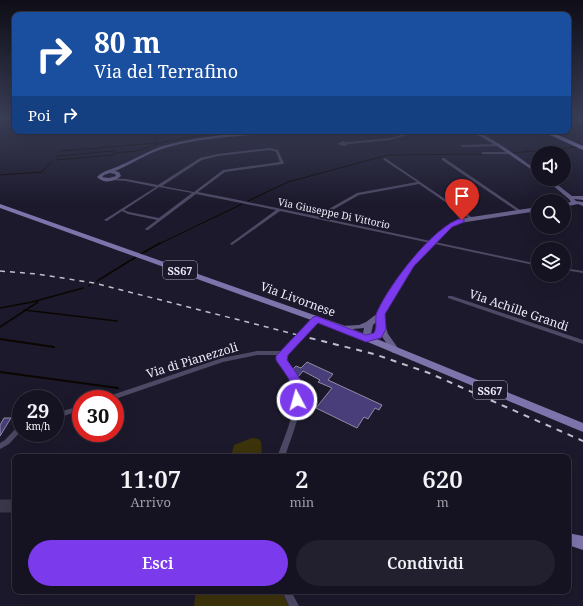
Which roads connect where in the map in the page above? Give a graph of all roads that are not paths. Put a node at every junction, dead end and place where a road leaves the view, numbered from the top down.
1 (170, 146) edge
2 (500, 146) edge
3 (483, 153) dead end
4 (510, 153) junction
5 (385, 159) dead end
6 (442, 159) dead end
7 (127, 165) junction
8 (531, 168) edge
9 (109, 172) junction
10 (118, 175) junction
11 (112, 179) junction
12 (126, 180) junction
13 (419, 183) junction
14 (158, 186) junction
15 (556, 186) edge
16 (195, 193) junction
17 (578, 198) edge
18 (581, 204) edge
19 (0, 206) edge
20 (452, 206) junction
21 (122, 210) junction
22 (279, 210) junction
23 (531, 210) edge
24 (521, 212) junction
25 (471, 218) junction
26 (159, 219) junction
27 (320, 219) junction
28 (106, 220) dead end
29 (462, 220) junction
30 (147, 229) dead end
31 (232, 244) dead end
32 (432, 244) junction
33 (531, 264) edge
34 (571, 270) edge
35 (583, 272) edge
36 (450, 297) dead end
37 (381, 314) junction
38 (316, 319) junction
39 (369, 324) junction
40 (342, 328) junction
41 (381, 329) junction
42 (366, 338) junction
43 (583, 342) edge
44 (396, 351) junction
45 (284, 353) junction
46 (124, 394) edge
47 (583, 428) edge
48 (12, 437) edge
49 (0, 446) edge
50 (282, 454) edge
51 (571, 540) edge
52 (583, 543) edge
53 (288, 594) edge
54 (294, 606) edge

1 - 7 street
2 - 4 street
3 - 4 street
4 - 8 street
5 - 13 street
6 - 24 street
7 - 9 street
7 - 10 street
9 - 10 street
9 - 11 street
10 - 11 street
10 - 12 street, Via Giuseppe Di Vittorio
11 - 12 street, Via Giuseppe Di Vittorio
12 - 14 street, Via Giuseppe Di Vittorio
13 - 20 street
13 - 27 street
14 - 16 street, Via Giuseppe Di Vittorio
14 - 16 street
14 - 21 street
15 - 17 street
16 - 22 street, Via Giuseppe Di Vittorio
16 - 26 street
17 - 18 street
17 - 18 street
19 - 38 main road, Via Livornese / SS67
20 - 25 street
20 - 29 street
21 - 26 street
21 - 28 street
22 - 27 street, Via Giuseppe Di Vittorio
22 - 31 street
23 - 24 street
24 - 25 street
25 - 29 street
26 - 30 street
27 - 32 street, Via Giuseppe Di Vittorio
29 - 32 street
32 - 33 street, Via Giuseppe Di Vittorio
32 - 37 street
34 - 35 street
36 - 43 street, Via Achille Grandi
37 - 39 street
37 - 41 street
38 - 40 main road, Via Livornese / SS67
38 - 45 street
39 - 40 street
39 - 42 street
40 - 42 main road, Via Livornese / SS67
41 - 42 street
41 - 44 street
42 - 44 main road, Via Livornese / SS67
44 - 47 main road, Via Livornese / SS67
45 - 46 street, Via di Pianezzoli
45 - 50 street
48 - 49 street
51 - 52 main road
53 - 54 street

